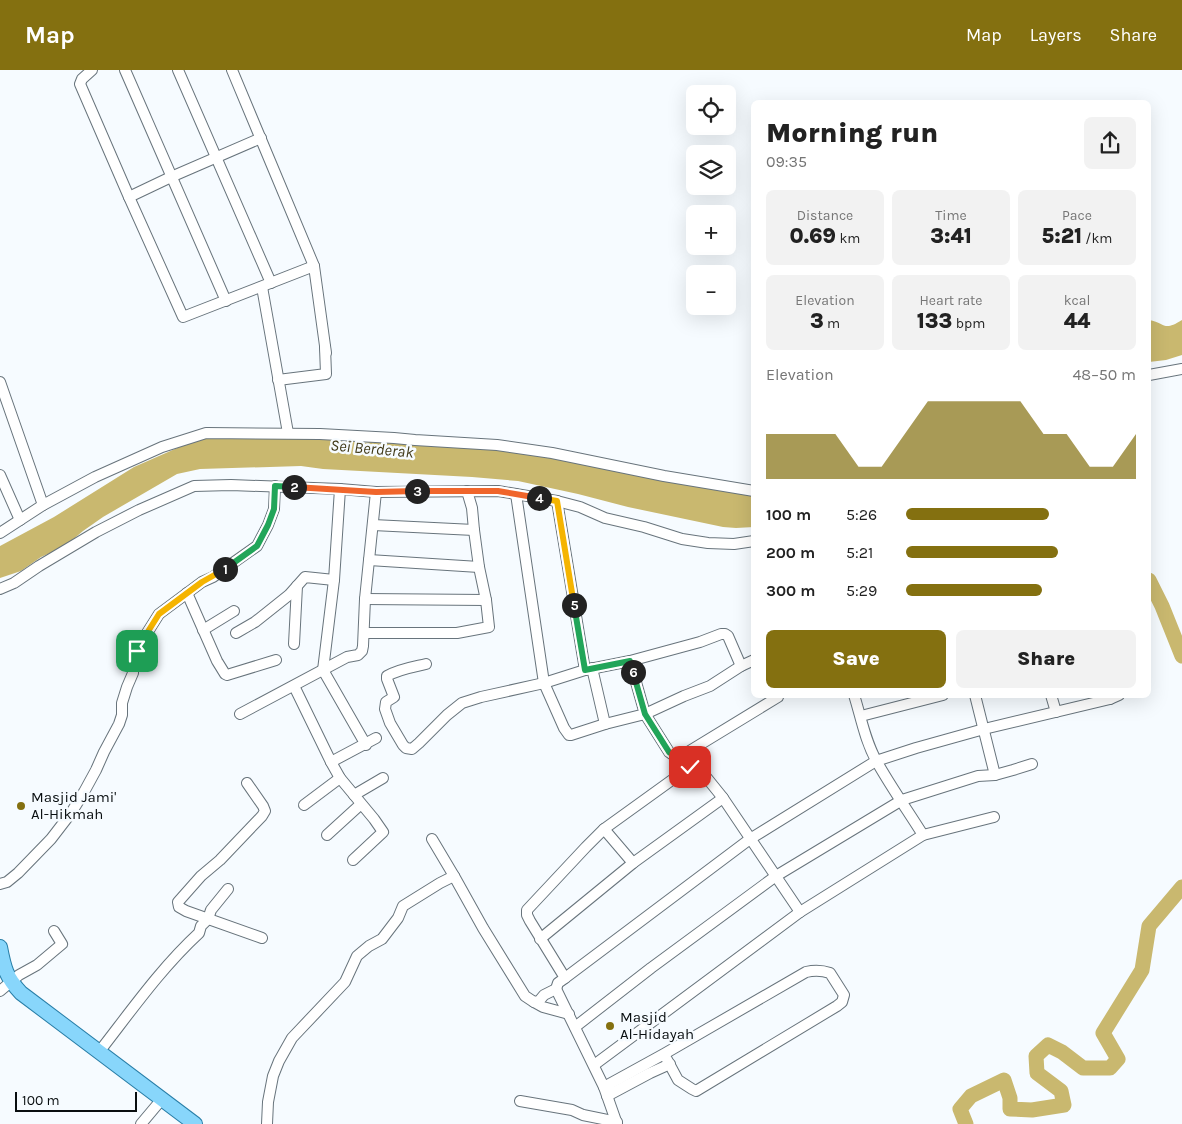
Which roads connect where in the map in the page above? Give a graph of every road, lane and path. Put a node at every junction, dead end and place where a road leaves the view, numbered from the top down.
1 (92, 70) edge
2 (125, 70) edge
3 (178, 70) edge
4 (232, 70) edge
5 (261, 138) junction
6 (217, 157) junction
7 (171, 177) junction
8 (129, 197) junction
9 (314, 266) junction
10 (266, 285) junction
11 (226, 301) junction
12 (1182, 369) edge
13 (1151, 376) edge
14 (278, 380) junction
15 (0, 382) edge
16 (288, 433) junction
17 (0, 475) edge
18 (275, 486) junction
19 (340, 489) junction
20 (467, 491) junction
21 (751, 491) edge
22 (376, 492) junction
23 (516, 494) junction
24 (557, 501) junction
25 (42, 505) junction
26 (20, 520) junction
27 (373, 525) junction
28 (474, 530) junction
29 (0, 533) edge
30 (751, 541) edge
31 (369, 560) junction
32 (479, 567) junction
33 (334, 580) junction
34 (297, 586) junction
35 (0, 589) edge
36 (188, 594) junction
37 (365, 599) junction
38 (486, 600) junction
39 (234, 611) dead end
40 (203, 630) junction
41 (236, 633) dead end
42 (365, 633) junction
43 (294, 644) dead end
44 (276, 660) dead end
45 (630, 661) junction
46 (751, 661) edge
47 (426, 664) dead end
48 (741, 666) junction
49 (588, 669) junction
50 (323, 670) junction
51 (544, 683) junction
52 (294, 686) junction
53 (776, 698) edge
54 (855, 698) edge
55 (930, 698) edge
56 (976, 698) edge
57 (1052, 698) edge
58 (1105, 698) edge
59 (1056, 712) junction
60 (240, 714) dead end
61 (645, 714) junction
62 (861, 716) junction
63 (605, 724) junction
64 (984, 729) junction
65 (376, 738) dead end
66 (366, 745) junction
67 (678, 758) junction
68 (876, 761) junction
69 (331, 762) junction
70 (1032, 764) dead end
71 (690, 767) junction
72 (995, 775) junction
73 (340, 778) junction
74 (383, 778) dead end
75 (247, 783) dead end
76 (354, 795) junction
77 (723, 798) junction
78 (902, 800) junction
79 (361, 804) junction
80 (304, 805) dead end
81 (994, 817) dead end
82 (604, 830) junction
83 (327, 835) dead end
84 (923, 835) junction
85 (432, 839) dead end
86 (750, 839) junction
87 (353, 860) dead end
88 (633, 863) junction
89 (454, 876) junction
90 (776, 876) junction
91 (0, 884) edge
92 (228, 890) dead end
93 (800, 912) junction
94 (208, 919) junction
95 (54, 931) dead end
96 (262, 938) dead end
97 (540, 939) junction
98 (0, 947) edge
99 (565, 978) junction
100 (6, 987) edge
101 (556, 989) junction
102 (534, 1002) junction
103 (569, 1014) junction
104 (576, 1027) junction
105 (100, 1052) junction
106 (664, 1054) junction
107 (670, 1064) junction
108 (594, 1065) junction
109 (648, 1069) junction
110 (606, 1092) junction
111 (162, 1099) junction
112 (520, 1101) dead end
113 (617, 1123) edge
114 (141, 1124) edge
115 (195, 1124) edge
116 (266, 1124) edge

1 - 8 street
2 - 7 street
3 - 6 street
4 - 5 street
5 - 6 street
5 - 9 street
6 - 7 street
6 - 10 street
7 - 8 street
7 - 11 street
8 - 11 street
9 - 10 street
9 - 14 street
10 - 11 street
10 - 14 street
12 - 13 street
14 - 16 street
15 - 25 street
16 - 21 street
16 - 25 street
17 - 26 street
18 - 19 street
18 - 35 street
18 - 36 street
19 - 22 street
19 - 33 street
20 - 22 street
20 - 23 street
20 - 28 street
22 - 27 street
23 - 24 street
23 - 51 street
24 - 30 street
24 - 49 street
25 - 26 street
26 - 29 street
27 - 28 street
27 - 31 street
28 - 32 street
31 - 32 street
31 - 37 street
32 - 38 street
33 - 34 street
33 - 50 street
34 - 41 street
34 - 43 street
36 - 40 street
36 - 91 street
37 - 38 street
37 - 42 street
38 - 42 street
39 - 40 street
40 - 44 street
42 - 50 street
45 - 48 street
45 - 49 street
45 - 61 street
46 - 48 street
47 - 51 street
48 - 61 street
49 - 51 street
49 - 63 street
50 - 52 street
50 - 66 street
51 - 63 street
52 - 60 street
52 - 69 street
53 - 67 street
54 - 62 street
55 - 62 street
56 - 64 street
57 - 59 street
58 - 59 street
59 - 64 street
61 - 63 street
61 - 67 street
62 - 68 street
64 - 68 street
64 - 72 street
65 - 66 street
66 - 69 street
67 - 71 street
68 - 78 street
68 - 86 street
69 - 73 street
70 - 72 street
71 - 77 street
71 - 82 street
72 - 78 street
73 - 76 street
73 - 80 street
74 - 76 street
75 - 94 street
76 - 79 street
77 - 86 street
77 - 88 street
78 - 84 street
78 - 90 street
79 - 83 street
79 - 87 street
81 - 84 street
82 - 88 street
82 - 97 street
84 - 93 street
85 - 89 street
86 - 90 street
86 - 99 street
88 - 97 street
89 - 102 street
89 - 116 street
90 - 93 street
90 - 104 street
92 - 94 street
93 - 108 street
94 - 96 street
94 - 105 street
95 - 100 street
97 - 99 street
98 - 100 main road
99 - 101 street
100 - 105 main road
101 - 102 street
101 - 103 street
102 - 103 street
103 - 104 street
104 - 108 street
105 - 111 main road
106 - 107 street
106 - 107 street
106 - 109 street
107 - 109 street
108 - 110 street
109 - 110 street
110 - 113 street
111 - 114 street
111 - 115 main road
112 - 113 street

